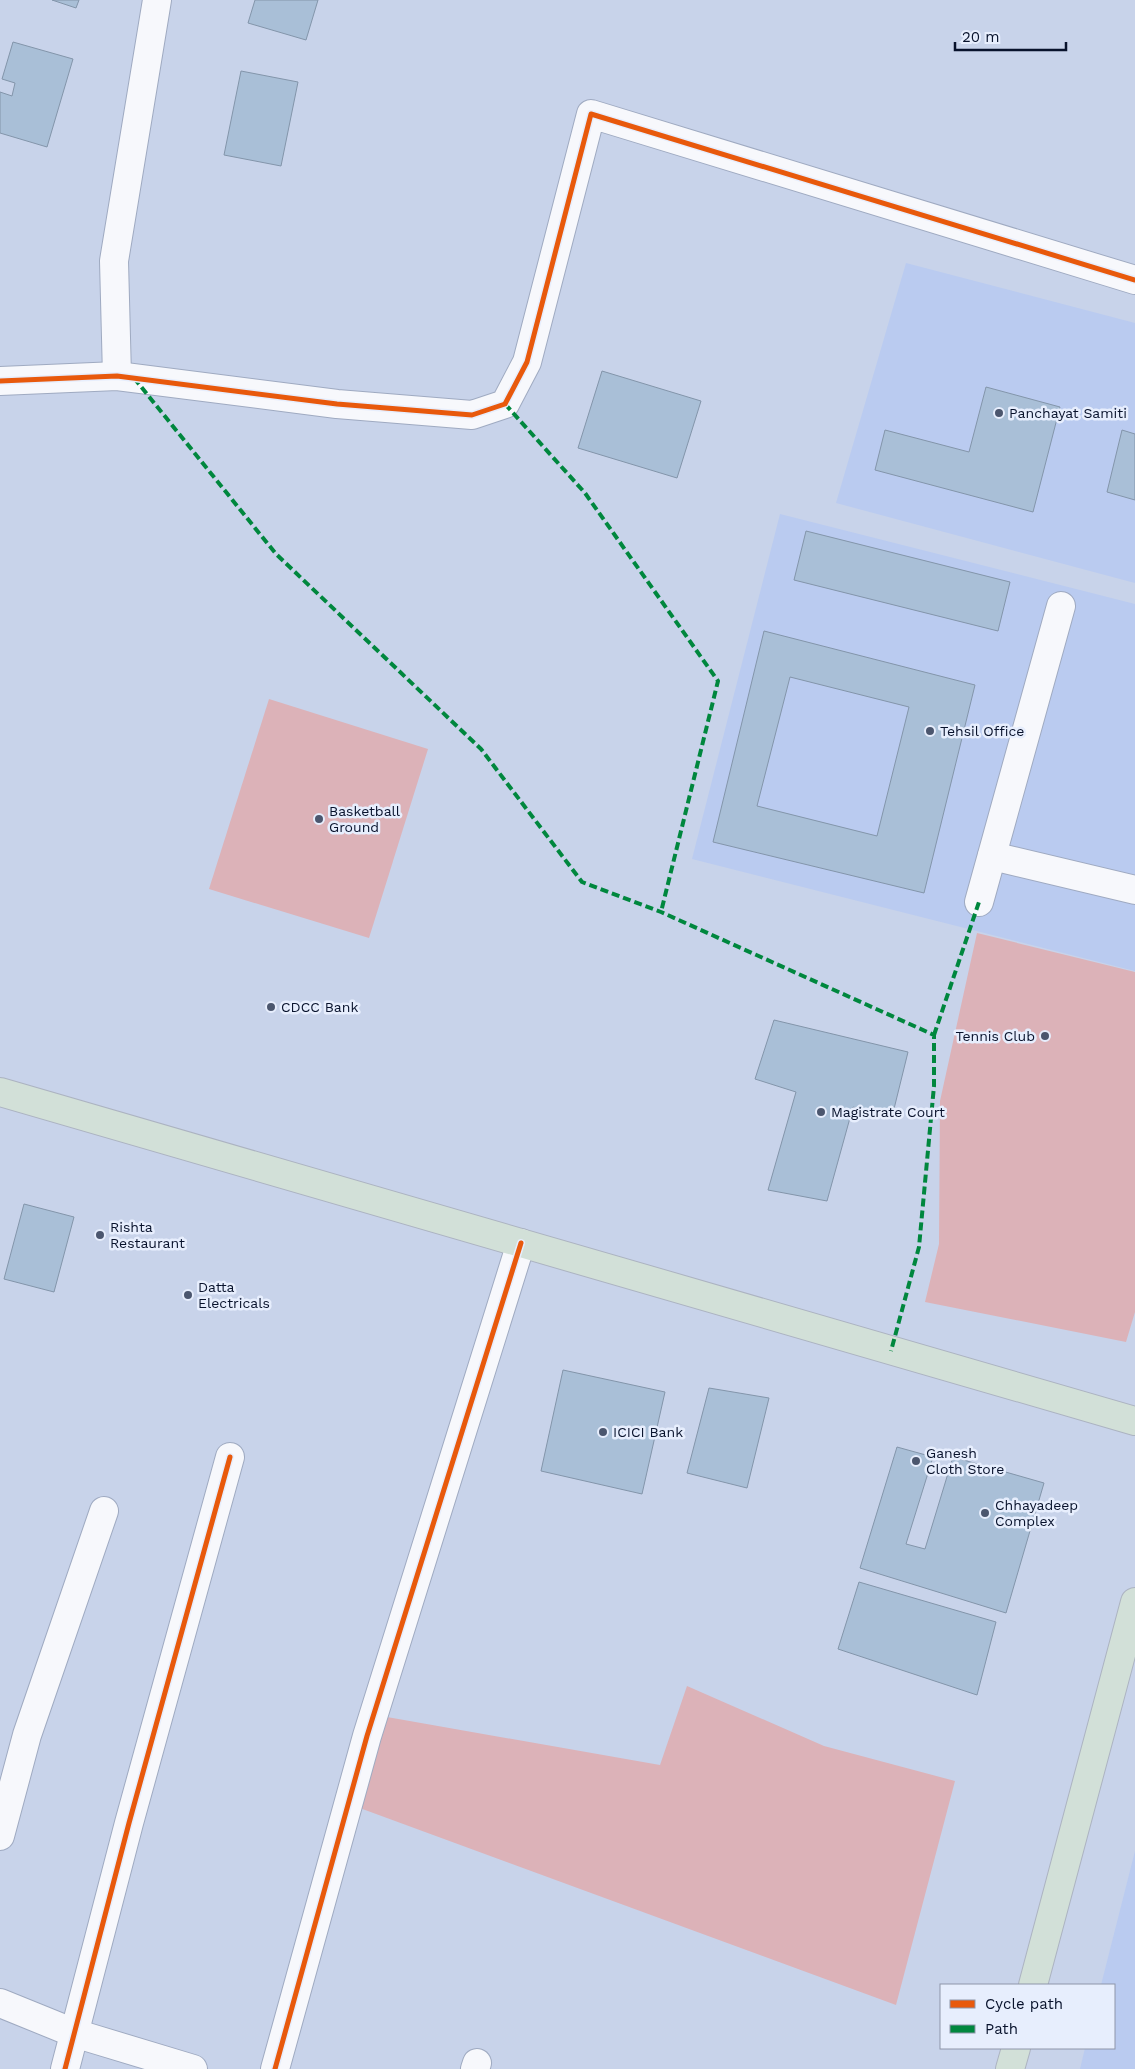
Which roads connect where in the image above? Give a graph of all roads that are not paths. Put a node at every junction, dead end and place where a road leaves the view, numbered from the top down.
1 (157, 0) edge
2 (1135, 280) edge
3 (117, 376) junction
4 (0, 381) edge
5 (1061, 606) dead end
6 (992, 856) junction
7 (1135, 890) edge
8 (979, 902) dead end
9 (0, 1092) edge
10 (521, 1243) junction
11 (1135, 1421) edge
12 (230, 1457) dead end
13 (104, 1511) dead end
14 (1135, 1602) edge
15 (0, 1836) edge
16 (1032, 1984) edge
17 (0, 2003) edge
18 (74, 2033) junction
19 (1016, 2049) edge
20 (65, 2069) edge
21 (193, 2069) edge
22 (275, 2069) edge
23 (1010, 2069) edge

1 - 3 street
2 - 3 street
3 - 4 street
5 - 6 street
6 - 7 street
6 - 8 street
9 - 10 highway
10 - 11 highway
10 - 22 street
12 - 18 street
13 - 15 street
14 - 16 highway
17 - 18 street
18 - 20 street
18 - 21 street
19 - 23 highway

